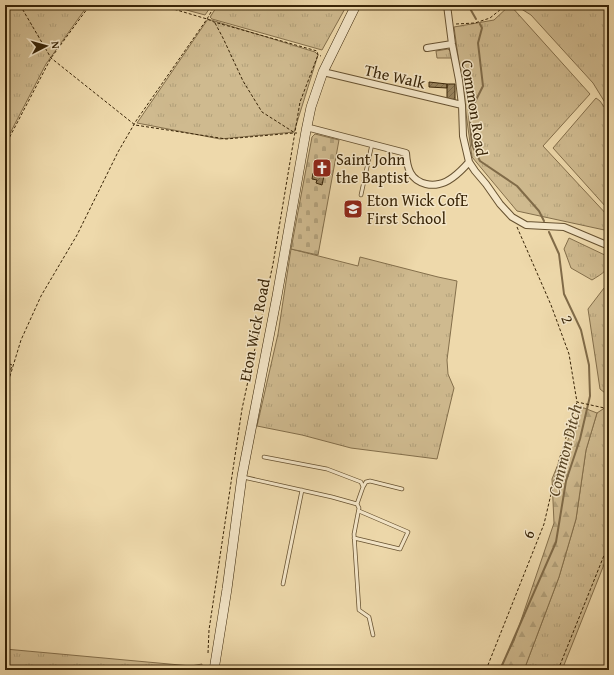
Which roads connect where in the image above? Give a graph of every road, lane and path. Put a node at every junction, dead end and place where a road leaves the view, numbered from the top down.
1 (20, 5) edge
2 (90, 5) edge
3 (160, 5) edge
4 (215, 5) edge
5 (356, 5) edge
6 (447, 5) edge
7 (506, 5) edge
8 (207, 19) junction
9 (214, 22) junction
10 (450, 25) junction
11 (452, 44) junction
12 (427, 48) dead end
13 (52, 58) junction
14 (323, 72) junction
15 (462, 105) junction
16 (135, 125) junction
17 (306, 129) junction
18 (295, 133) junction
19 (372, 144) junction
20 (5, 146) edge
21 (469, 162) junction
22 (361, 195) dead end
23 (512, 217) junction
24 (609, 246) edge
25 (5, 309) edge
26 (6, 363) edge
27 (13, 365) junction
28 (7, 375) junction
29 (5, 378) edge
30 (5, 401) edge
31 (577, 402) junction
32 (609, 409) edge
33 (264, 457) dead end
34 (242, 476) junction
35 (363, 487) junction
36 (402, 489) dead end
37 (302, 490) junction
38 (357, 504) junction
39 (359, 511) junction
40 (354, 538) junction
41 (609, 543) edge
42 (282, 584) dead end
43 (373, 635) dead end
44 (208, 654) dead end
45 (214, 670) edge
46 (486, 670) edge
47 (558, 670) edge

1 - 13 path
2 - 13 path
3 - 8 path
4 - 8 path
5 - 14 main road, Eton Wick Road
6 - 10 street, Common Road
7 - 10 path
8 - 9 path
8 - 16 path
9 - 18 path
9 - 18 path
10 - 11 street, Common Road
11 - 12 street
11 - 15 street, Common Road
13 - 16 path
13 - 20 path
14 - 15 street, The Walk
14 - 17 main road, Eton Wick Road
15 - 21 street, Common Road
16 - 18 path
16 - 27 path
17 - 18 path
17 - 19 street
17 - 34 main road, Eton Wick Road
18 - 44 path
19 - 21 street
19 - 22 lane
21 - 23 street, Common Road
23 - 24 street, Common Road
23 - 31 path, 2
25 - 26 path
26 - 27 path
26 - 28 path
27 - 28 path
27 - 30 path
28 - 29 path
31 - 32 path
31 - 46 path, 6
33 - 35 lane
34 - 37 lane
34 - 45 main road, Eton Wick Road
35 - 36 lane
35 - 38 lane
37 - 38 lane
37 - 42 lane
38 - 39 lane
39 - 40 lane
39 - 40 lane
40 - 43 lane
41 - 47 path

